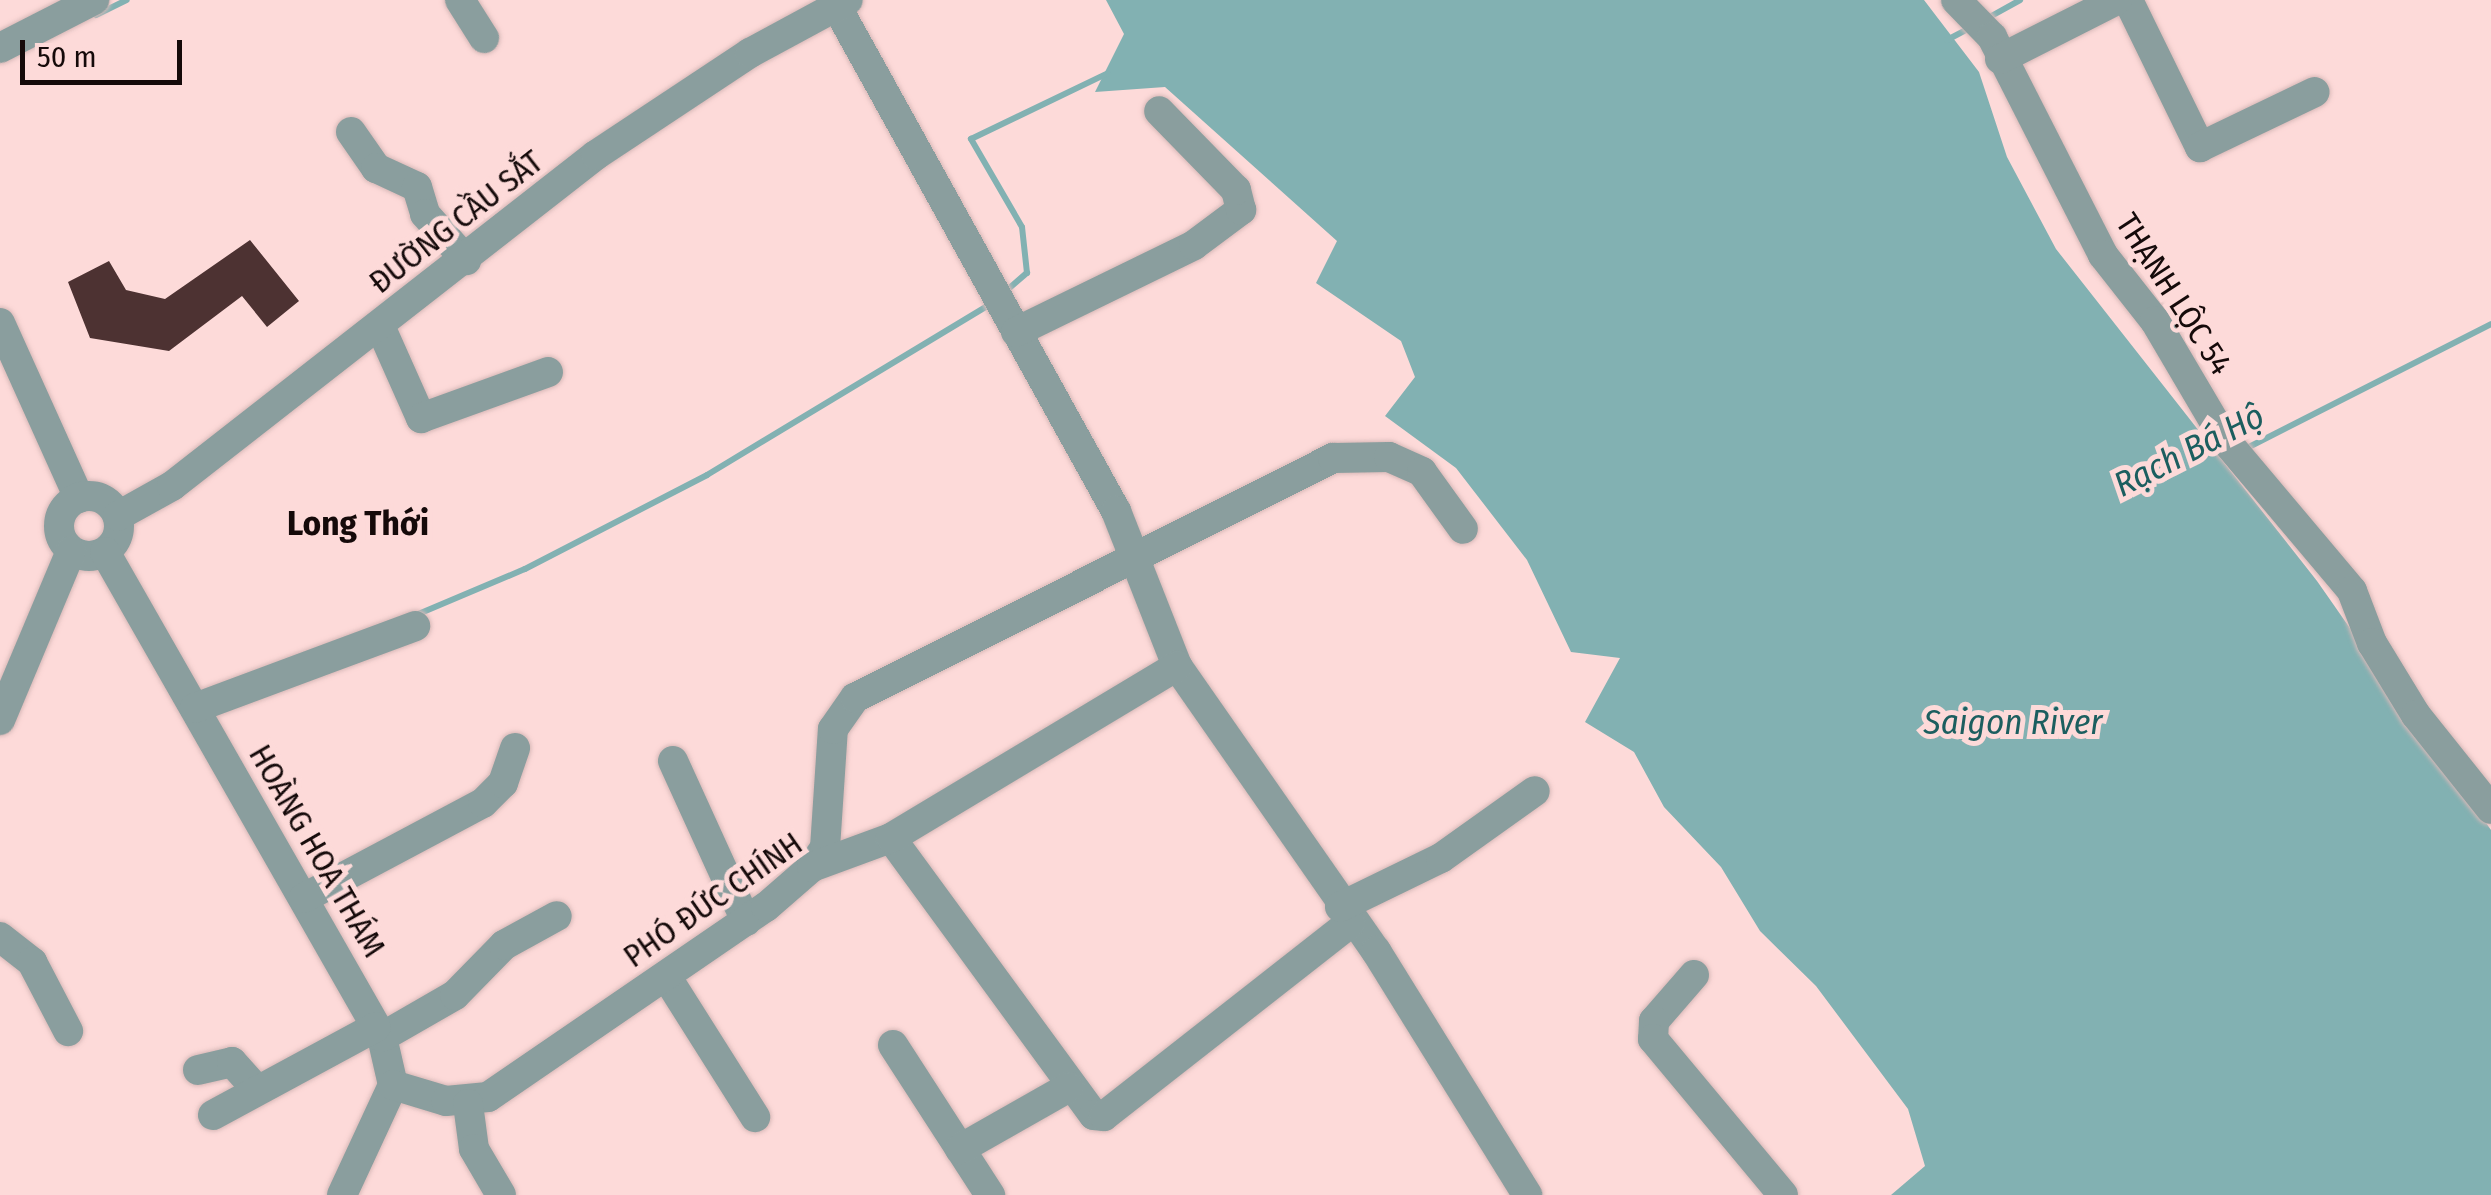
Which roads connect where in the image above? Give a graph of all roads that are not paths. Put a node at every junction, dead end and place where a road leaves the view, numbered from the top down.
1 (94, 0) edge
2 (460, 0) edge
3 (2117, 0) edge
4 (2128, 0) edge
5 (840, 2) edge
6 (1980, 26) edge
7 (484, 38) dead end
8 (0, 48) edge
9 (2316, 92) dead end
10 (1159, 111) dead end
11 (351, 132) dead end
12 (466, 260) junction
13 (1004, 311) junction
14 (0, 322) edge
15 (380, 326) junction
16 (548, 372) dead end
17 (78, 498) junction
18 (118, 516) junction
19 (1463, 528) dead end
20 (72, 551) junction
21 (106, 552) junction
22 (1138, 554) junction
23 (415, 626) dead end
24 (1178, 666) junction
25 (195, 708) junction
26 (0, 720) edge
27 (515, 748) dead end
28 (673, 761) dead end
29 (1535, 790) dead end
30 (2491, 809) edge
31 (891, 838) junction
32 (812, 866) junction
33 (304, 898) junction
34 (1345, 915) junction
35 (557, 916) dead end
36 (746, 920) junction
37 (0, 937) edge
38 (1694, 974) dead end
39 (666, 976) junction
40 (68, 1032) dead end
41 (379, 1032) junction
42 (894, 1045) dead end
43 (198, 1070) dead end
44 (393, 1085) junction
45 (1069, 1087) junction
46 (256, 1089) junction
47 (468, 1104) junction
48 (213, 1115) dead end
49 (755, 1117) dead end
50 (960, 1149) junction
51 (342, 1195) edge
52 (502, 1195) edge
53 (990, 1195) edge
54 (1526, 1195) edge
55 (1783, 1195) edge

1 - 8 street
2 - 7 street
3 - 6 street
4 - 9 street
5 - 12 street, ĐƯỜNG CẦU SẮT
5 - 13 street
6 - 30 street, THẠNH LỘC 54
10 - 13 street
11 - 12 street
12 - 15 street, ĐƯỜNG CẦU SẮT
13 - 22 street
14 - 17 street
15 - 16 street
15 - 18 street, ĐƯỜNG CẦU SẮT
17 - 18 street
17 - 20 street
18 - 21 street
19 - 22 street
20 - 21 street
20 - 26 street
21 - 25 street, HOÀNG HOA THÁM
22 - 24 street
22 - 32 street
23 - 25 street
24 - 31 street, PHÓ ĐỨC CHÍNH
24 - 34 street
25 - 33 street, HOÀNG HOA THÁM
27 - 33 street
28 - 36 street
29 - 34 street
31 - 32 street, PHÓ ĐỨC CHÍNH
31 - 45 street
32 - 36 street, PHÓ ĐỨC CHÍNH
33 - 41 street, HOÀNG HOA THÁM
34 - 45 street
34 - 54 street
35 - 41 street
36 - 39 street, PHÓ ĐỨC CHÍNH
37 - 40 street
38 - 55 street
39 - 47 street, PHÓ ĐỨC CHÍNH
39 - 49 street
41 - 44 street, HOÀNG HOA THÁM
41 - 46 street
42 - 50 street
43 - 46 street
44 - 47 street
44 - 51 street
45 - 50 street
46 - 48 street
47 - 52 street
50 - 53 street

